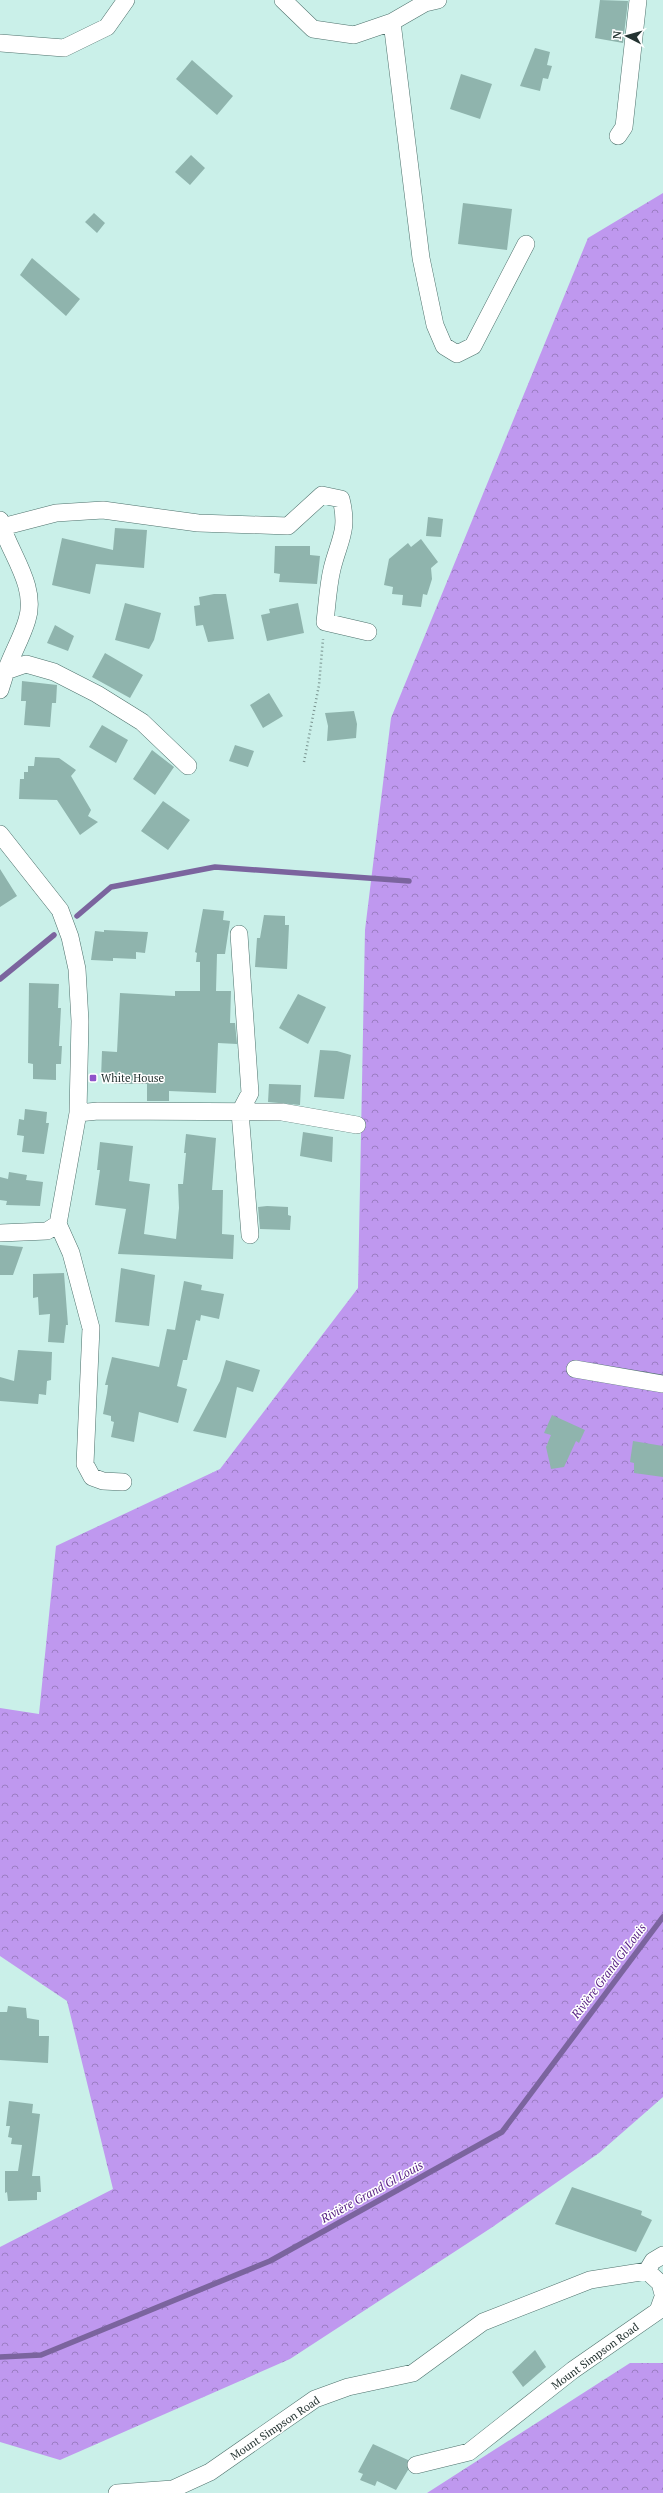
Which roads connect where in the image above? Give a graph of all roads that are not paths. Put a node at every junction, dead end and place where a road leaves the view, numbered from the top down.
1 (126, 0) edge
2 (283, 0) edge
3 (438, 0) edge
4 (638, 0) edge
5 (392, 22) junction
6 (0, 43) edge
7 (618, 136) dead end
8 (526, 244) dead end
9 (1, 524) edge
10 (368, 632) dead end
11 (6, 671) junction
12 (0, 690) edge
13 (188, 766) dead end
14 (0, 834) edge
15 (239, 934) dead end
16 (240, 1112) junction
17 (78, 1113) junction
18 (357, 1124) dead end
19 (58, 1224) junction
20 (0, 1233) edge
21 (250, 1235) dead end
22 (575, 1369) dead end
23 (663, 1384) edge
24 (123, 1482) dead end
25 (663, 2255) edge
26 (647, 2271) junction
27 (663, 2296) edge
28 (416, 2465) dead end
29 (117, 2493) edge

1 - 6 street
2 - 5 street
3 - 5 street
4 - 7 street
5 - 8 street
9 - 10 street
9 - 11 street
11 - 12 street
11 - 13 street
14 - 17 street
15 - 16 street
16 - 17 street
16 - 18 street
16 - 21 street
17 - 19 street
19 - 20 street
19 - 24 street
22 - 23 street
25 - 26 street
26 - 27 street, Mount Simpson Road
26 - 29 street, Mount Simpson Road
27 - 28 street, Mount Simpson Road

